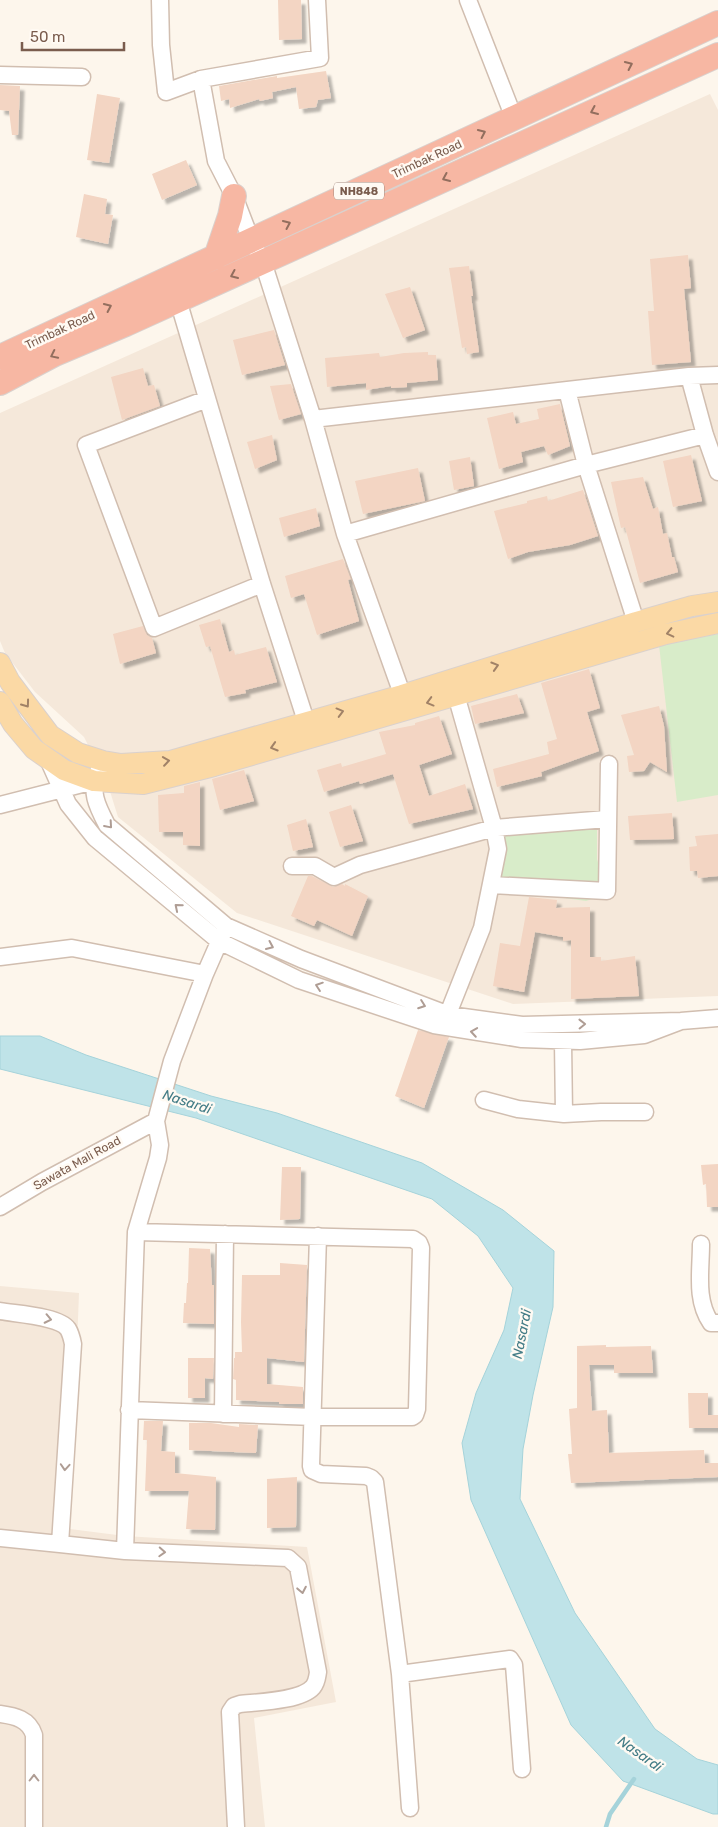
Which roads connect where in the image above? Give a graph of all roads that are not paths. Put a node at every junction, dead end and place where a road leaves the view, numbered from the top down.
1 (160, 0) edge
2 (317, 0) edge
3 (468, 0) edge
4 (718, 23) edge
5 (718, 55) edge
6 (0, 75) edge
7 (82, 77) dead end
8 (201, 79) junction
9 (514, 118) junction
10 (234, 196) junction
11 (251, 240) junction
12 (216, 257) junction
13 (263, 262) junction
14 (178, 300) junction
15 (0, 357) edge
16 (718, 375) edge
17 (689, 376) junction
18 (0, 383) edge
19 (567, 390) junction
20 (207, 399) junction
21 (312, 419) junction
22 (705, 435) junction
23 (586, 465) junction
24 (718, 472) edge
25 (345, 534) junction
26 (262, 584) junction
27 (718, 602) edge
28 (636, 622) junction
29 (718, 624) edge
30 (0, 663) edge
31 (456, 695) junction
32 (0, 702) edge
33 (405, 702) junction
34 (306, 721) junction
35 (48, 759) junction
36 (103, 761) junction
37 (609, 764) dead end
38 (94, 781) junction
39 (61, 790) junction
40 (0, 805) edge
41 (607, 819) junction
42 (494, 828) junction
43 (292, 866) dead end
44 (490, 885) junction
45 (226, 926) junction
46 (219, 941) junction
47 (0, 957) edge
48 (205, 974) junction
49 (718, 1018) edge
50 (446, 1021) junction
51 (681, 1022) junction
52 (563, 1042) junction
53 (484, 1100) dead end
54 (645, 1112) dead end
55 (564, 1114) junction
56 (156, 1121) junction
57 (0, 1207) edge
58 (136, 1232) junction
59 (225, 1234) junction
60 (318, 1236) junction
61 (701, 1244) dead end
62 (0, 1312) edge
63 (718, 1323) edge
64 (129, 1410) junction
65 (223, 1414) junction
66 (314, 1417) junction
67 (0, 1538) edge
68 (60, 1544) junction
69 (125, 1551) junction
70 (400, 1674) junction
71 (0, 1714) edge
72 (522, 1769) dead end
73 (410, 1808) dead end
74 (34, 1827) edge
75 (236, 1827) edge

1 - 8 street
2 - 8 street
3 - 9 street
9 -> 4 highway, Trimbak Road / NH848
5 -> 13 highway, Trimbak Road / NH848
6 - 7 street
8 - 10 street
11 -> 9 highway, Trimbak Road / NH848
10 - 11 street
10 - 12 highway
11 - 12 highway, Trimbak Road / NH848
11 - 13 street
15 -> 12 highway, Trimbak Road / NH848
13 -> 14 highway, Trimbak Road / NH848
13 - 21 street
14 -> 18 highway, Trimbak Road / NH848
14 - 20 street
16 - 17 street
17 - 19 street
17 - 22 street
19 - 21 street
19 - 23 street
20 - 26 street
20 - 26 street
21 - 25 street
22 - 23 street
22 - 24 street
23 - 25 street
23 - 28 street
25 - 33 street
26 - 34 street
27 - 28 main road
33 -> 28 main road
29 -> 31 main road
30 -> 36 main road
31 -> 33 main road
31 - 42 street
32 - 35 main road
34 -> 33 main road
33 -> 38 main road
36 -> 34 main road
35 - 38 main road
35 - 39 street
36 - 38 street
37 - 41 street
38 - 39 street
38 -> 45 street
39 - 40 street
46 -> 39 street
41 - 42 street
41 - 44 street
42 - 43 street
42 - 44 street
44 - 50 street
45 - 46 street
45 -> 50 street
46 - 48 street
50 -> 46 street
47 - 48 street
48 - 56 street
49 - 51 street
50 -> 51 street
52 -> 50 street
51 - 52 street
52 - 55 street
53 - 55 street
54 - 55 street
56 - 57 street, Sawata Mali Road
56 - 58 street
58 - 59 street
58 - 64 street
59 - 60 street
59 - 65 street
60 - 66 street
60 - 66 street
61 - 63 street
62 -> 68 street
64 - 65 street
64 - 69 street
65 - 66 street
66 - 70 street
67 - 68 street
68 - 69 street
69 -> 75 street
70 - 72 street
70 - 73 street
74 -> 71 street

